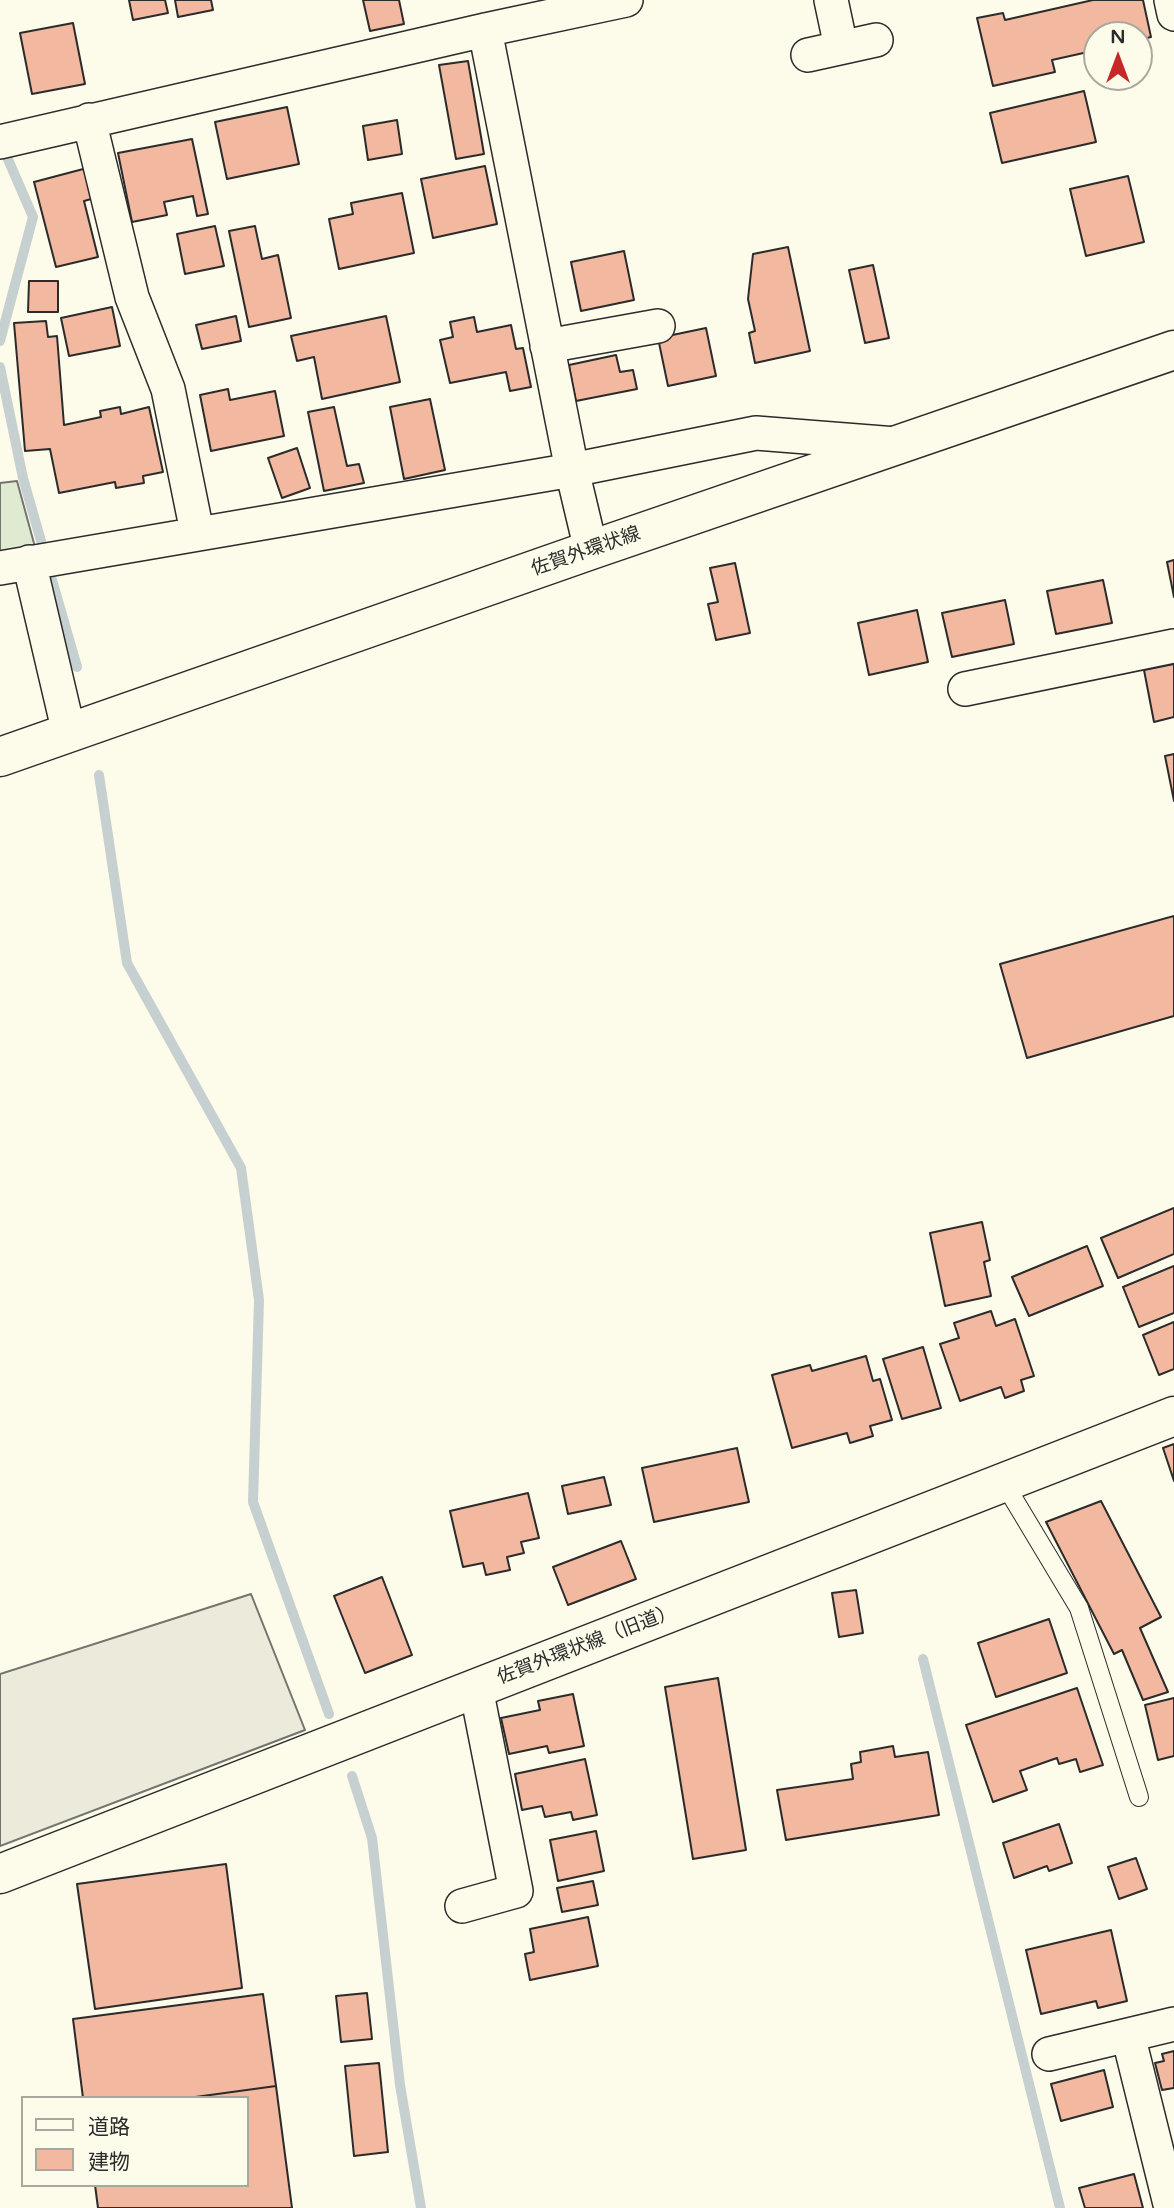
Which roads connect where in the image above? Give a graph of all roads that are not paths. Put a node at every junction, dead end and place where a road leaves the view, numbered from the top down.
1 (626, 0) edge
2 (831, 0) edge
3 (1171, 0) edge
4 (1174, 14) edge
5 (485, 30) junction
6 (876, 40) dead end
7 (841, 47) junction
8 (808, 55) dead end
9 (89, 121) junction
10 (0, 142) edge
11 (658, 326) dead end
12 (547, 346) junction
13 (1174, 350) edge
14 (903, 444) junction
15 (572, 470) junction
16 (197, 532) junction
17 (591, 550) junction
18 (15, 565) edge
19 (1174, 646) edge
20 (965, 689) dead end
21 (69, 733) junction
22 (0, 757) edge
23 (1174, 1416) edge
24 (1004, 1483) junction
25 (476, 1688) junction
26 (1139, 1797) dead end
27 (0, 1874) edge
28 (462, 1906) dead end
29 (1174, 2024) edge
30 (1128, 2035) junction
31 (1049, 2054) dead end
32 (1171, 2208) edge

1 - 5 street
2 - 7 street
3 - 4 street
5 - 9 street
5 - 12 street
6 - 7 street
7 - 8 street
9 - 10 street
9 - 16 street
11 - 12 street
12 - 15 street
13 - 14 street, 佐賀外環状線
14 - 15 street
14 - 17 street, 佐賀外環状線
15 - 16 street
15 - 17 street
16 - 18 street
17 - 21 street, 佐賀外環状線
18 - 21 street
19 - 20 street
21 - 22 street, 佐賀外環状線
23 - 24 street, 佐賀外環状線（旧道）
24 - 25 street, 佐賀外環状線（旧道）
24 - 26 lane
25 - 27 street, 佐賀外環状線（旧道）
25 - 28 street
29 - 30 street
30 - 31 street
30 - 32 street

